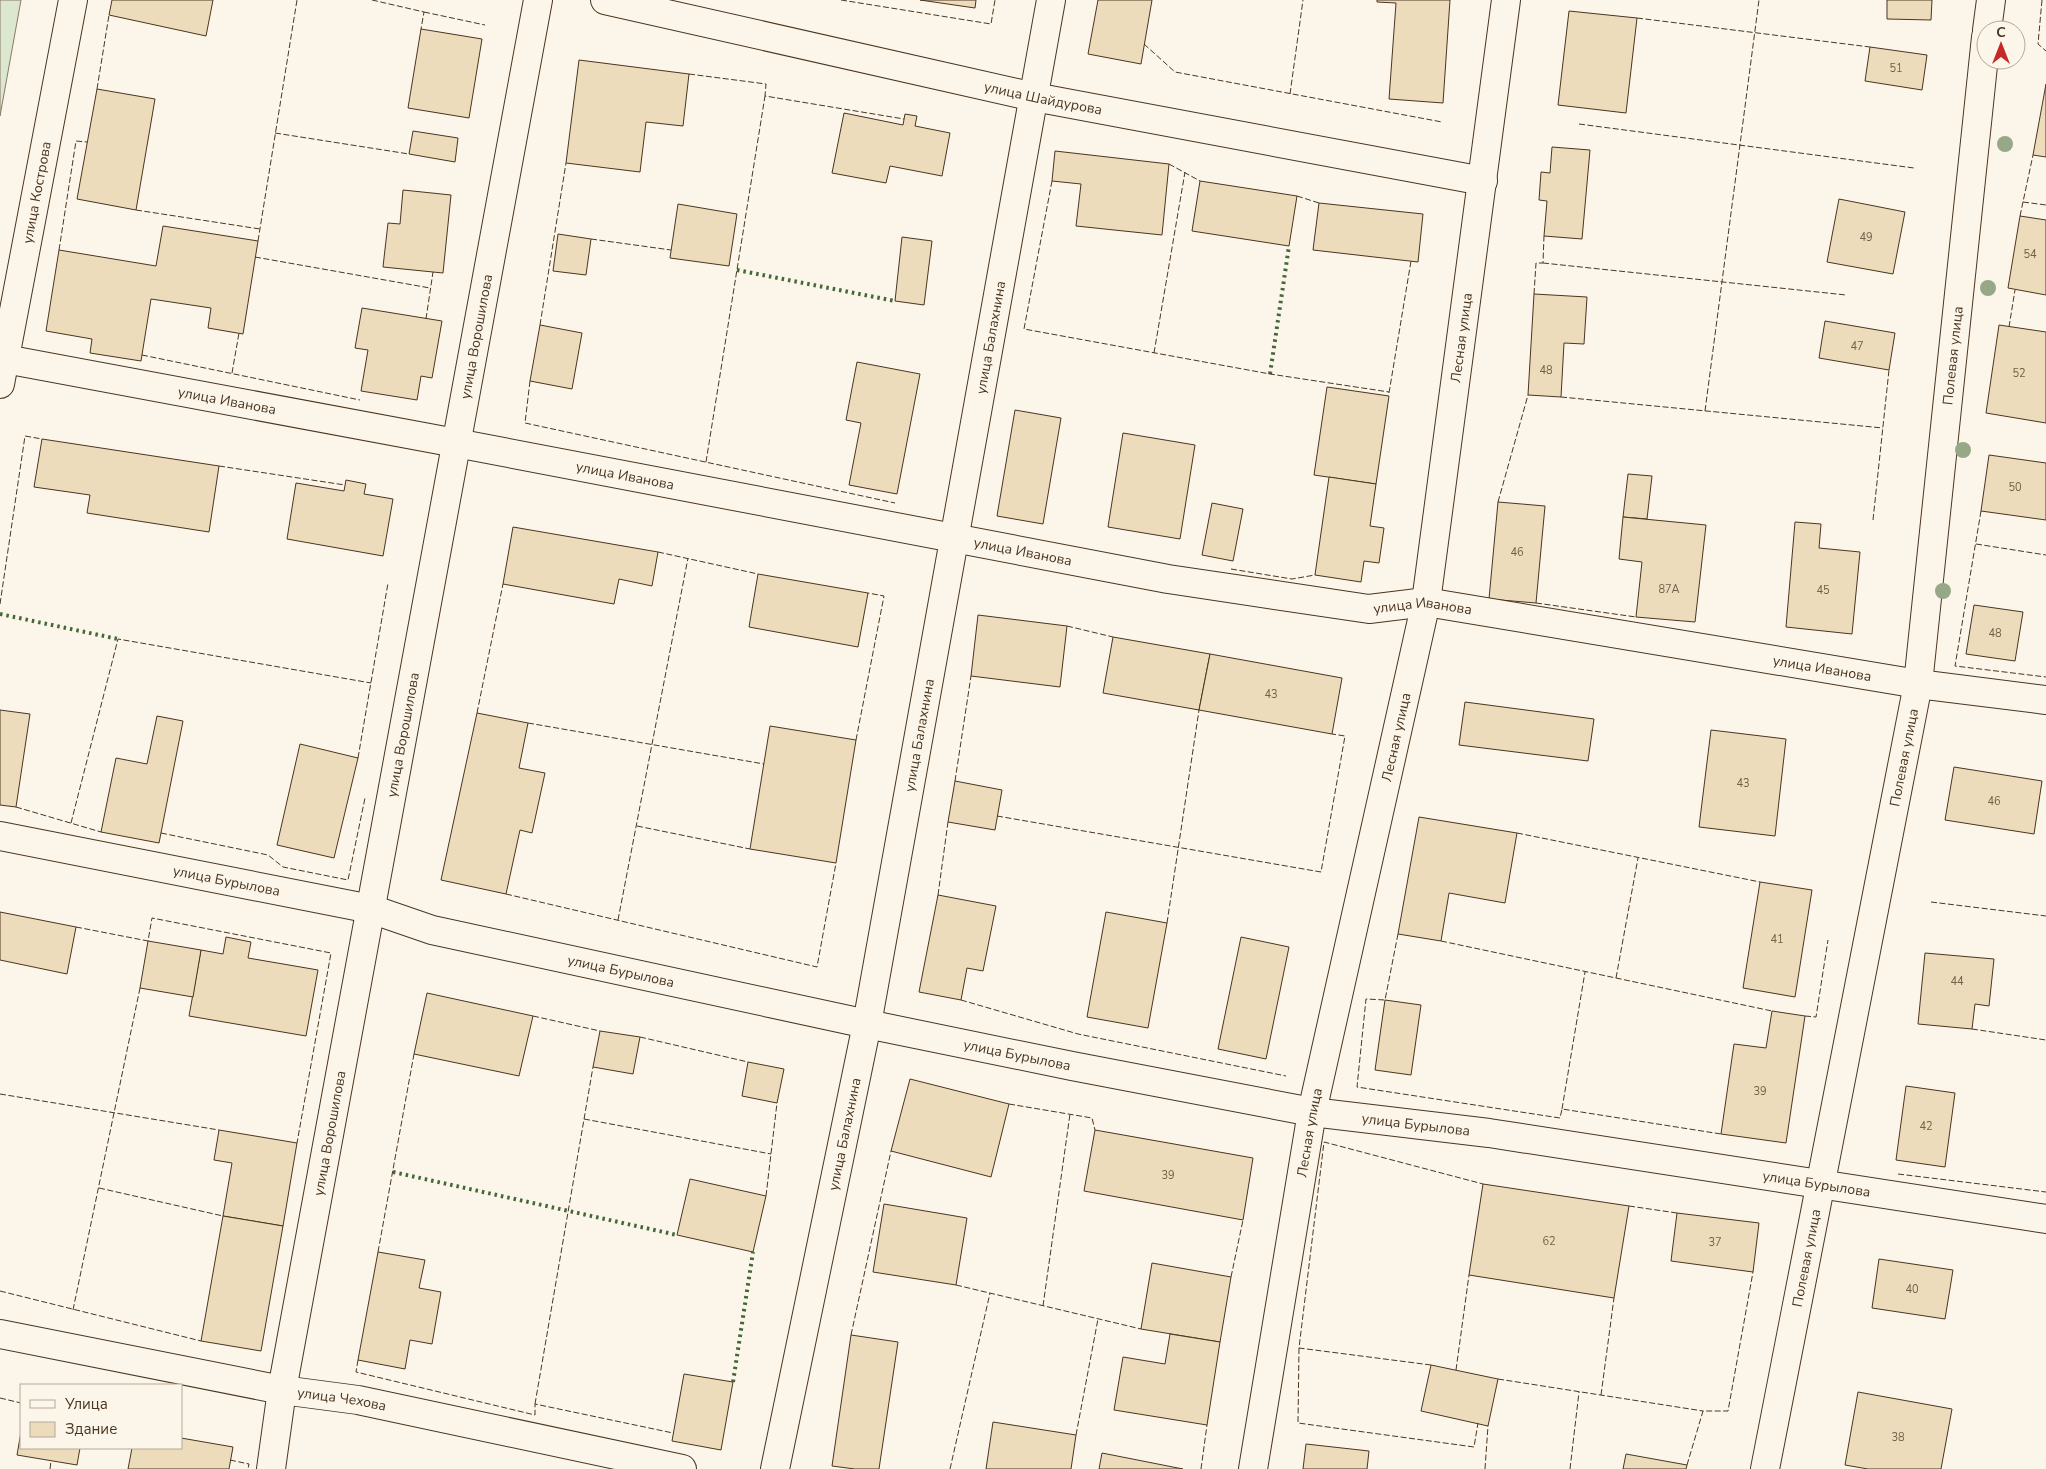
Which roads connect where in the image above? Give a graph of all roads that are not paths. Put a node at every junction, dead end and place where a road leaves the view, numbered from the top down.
1 (73, 0) edge
2 (538, 0) edge
3 (605, 0) edge
4 (1051, 0) edge
5 (1506, 0) edge
6 (1991, 0) edge
7 (1988, 20) edge
8 (1983, 70) edge
9 (1034, 97) junction
10 (1483, 181) junction
11 (2, 372) edge
12 (456, 443) junction
13 (954, 538) junction
14 (1426, 602) junction
15 (1918, 684) junction
16 (2046, 700) edge
17 (0, 836) edge
18 (371, 908) junction
19 (866, 1024) junction
20 (1312, 1112) junction
21 (1821, 1184) junction
22 (2046, 1219) edge
23 (0, 1334) edge
24 (282, 1390) junction
25 (271, 1469) edge
26 (682, 1469) edge
27 (775, 1469) edge
28 (1252, 1469) edge
29 (1765, 1469) edge

1 - 11 street, улица Кострова
2 - 12 street, улица Ворошилова
3 - 9 street, улица Шайдурова
4 - 9 street, улица Балахнина
5 - 10 street, Лесная улица
6 - 7 street
8 - 15 street, Полевая улица
9 - 10 street, улица Шайдурова
9 - 13 street, улица Балахнина
10 - 14 street, Лесная улица
11 - 12 street, улица Иванова
12 - 13 street, улица Иванова
12 - 18 street, улица Ворошилова
13 - 14 street, улица Иванова
13 - 19 street, улица Балахнина
14 - 15 street, улица Иванова
14 - 20 street, Лесная улица
15 - 16 street, улица Иванова
15 - 21 street, Полевая улица
17 - 18 street, улица Бурылова
18 - 19 street, улица Бурылова
18 - 24 street, улица Ворошилова
19 - 20 street, улица Бурылова
19 - 27 street, улица Балахнина
20 - 21 street, улица Бурылова
20 - 28 street, Лесная улица
21 - 22 street, улица Бурылова
21 - 29 street, Полевая улица
23 - 24 street, улица Чехова
24 - 25 street, улица Ворошилова
24 - 26 street, улица Чехова

